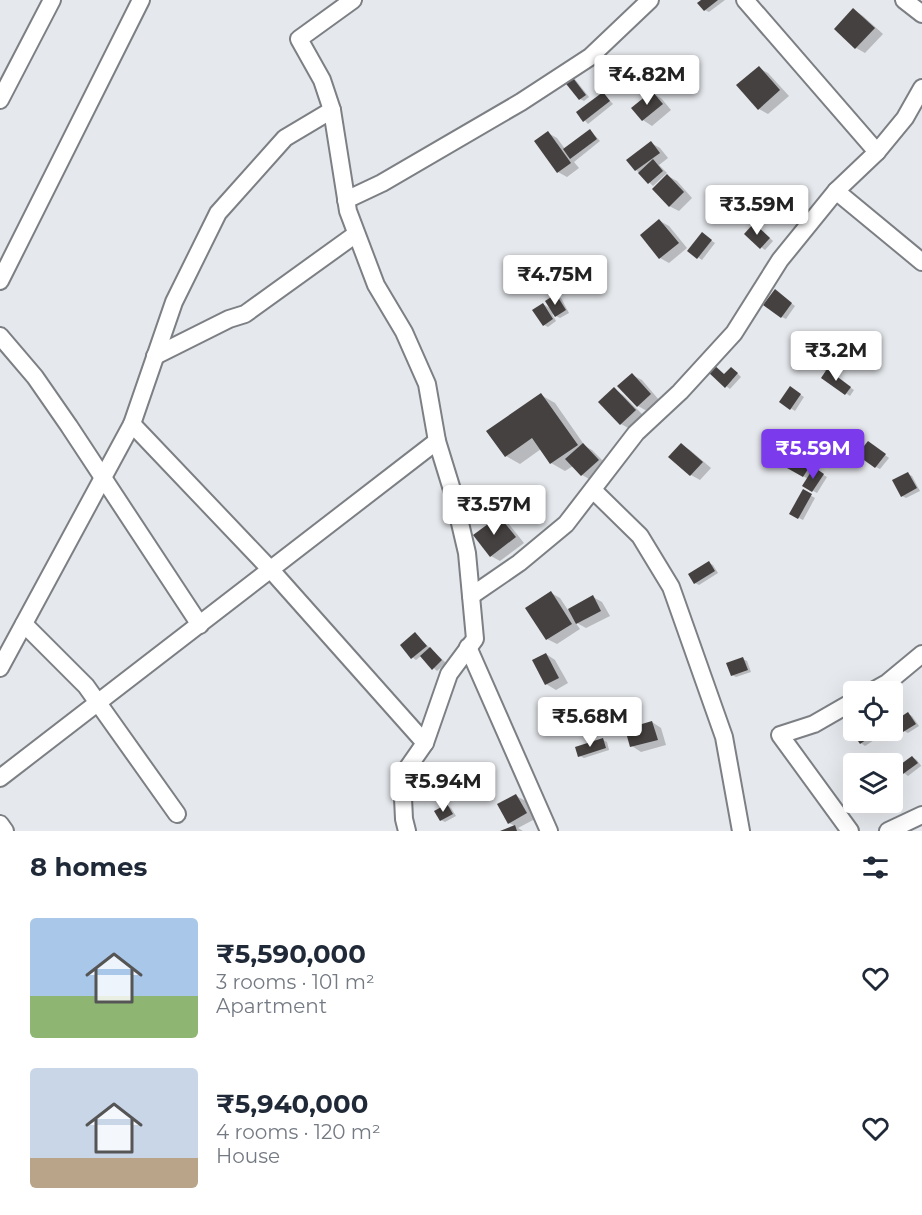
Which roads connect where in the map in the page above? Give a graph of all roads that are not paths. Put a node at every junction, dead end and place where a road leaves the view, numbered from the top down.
1 (52, 0) edge
2 (141, 0) edge
3 (352, 0) edge
4 (650, 0) edge
5 (745, 0) edge
6 (904, 0) edge
7 (922, 14) edge
8 (922, 88) edge
9 (0, 100) edge
10 (332, 110) junction
11 (877, 152) junction
12 (836, 191) junction
13 (346, 200) junction
14 (356, 234) junction
15 (922, 262) edge
16 (0, 281) edge
17 (0, 336) edge
18 (155, 356) junction
19 (132, 424) junction
20 (437, 441) junction
21 (102, 479) junction
22 (593, 490) junction
23 (271, 570) junction
24 (471, 596) junction
25 (24, 624) junction
26 (200, 625) junction
27 (468, 647) junction
28 (922, 654) edge
29 (0, 668) edge
30 (889, 681) edge
31 (99, 703) junction
32 (843, 707) edge
33 (425, 742) junction
34 (0, 778) edge
35 (177, 814) dead end
36 (922, 815) edge
37 (0, 824) edge
38 (5, 831) edge
39 (407, 831) edge
40 (549, 831) edge
41 (741, 831) edge
42 (850, 831) edge
43 (888, 831) edge

1 - 9 street
2 - 16 street
3 - 10 street
4 - 13 street
5 - 11 street
6 - 7 street
8 - 11 street
10 - 13 street
10 - 18 street
11 - 12 street
12 - 15 street
12 - 22 street
13 - 14 street
14 - 18 street
14 - 20 street
17 - 21 street
18 - 19 street
19 - 21 street
19 - 23 street
20 - 23 street
20 - 24 street
21 - 25 street
21 - 26 street
22 - 24 street
22 - 41 street
23 - 26 street
23 - 33 street
24 - 27 street
25 - 29 street
25 - 31 street
26 - 31 street
27 - 33 street
27 - 40 street
28 - 30 street
31 - 34 street
31 - 35 street
32 - 42 street
33 - 39 street
36 - 43 street
37 - 38 street

